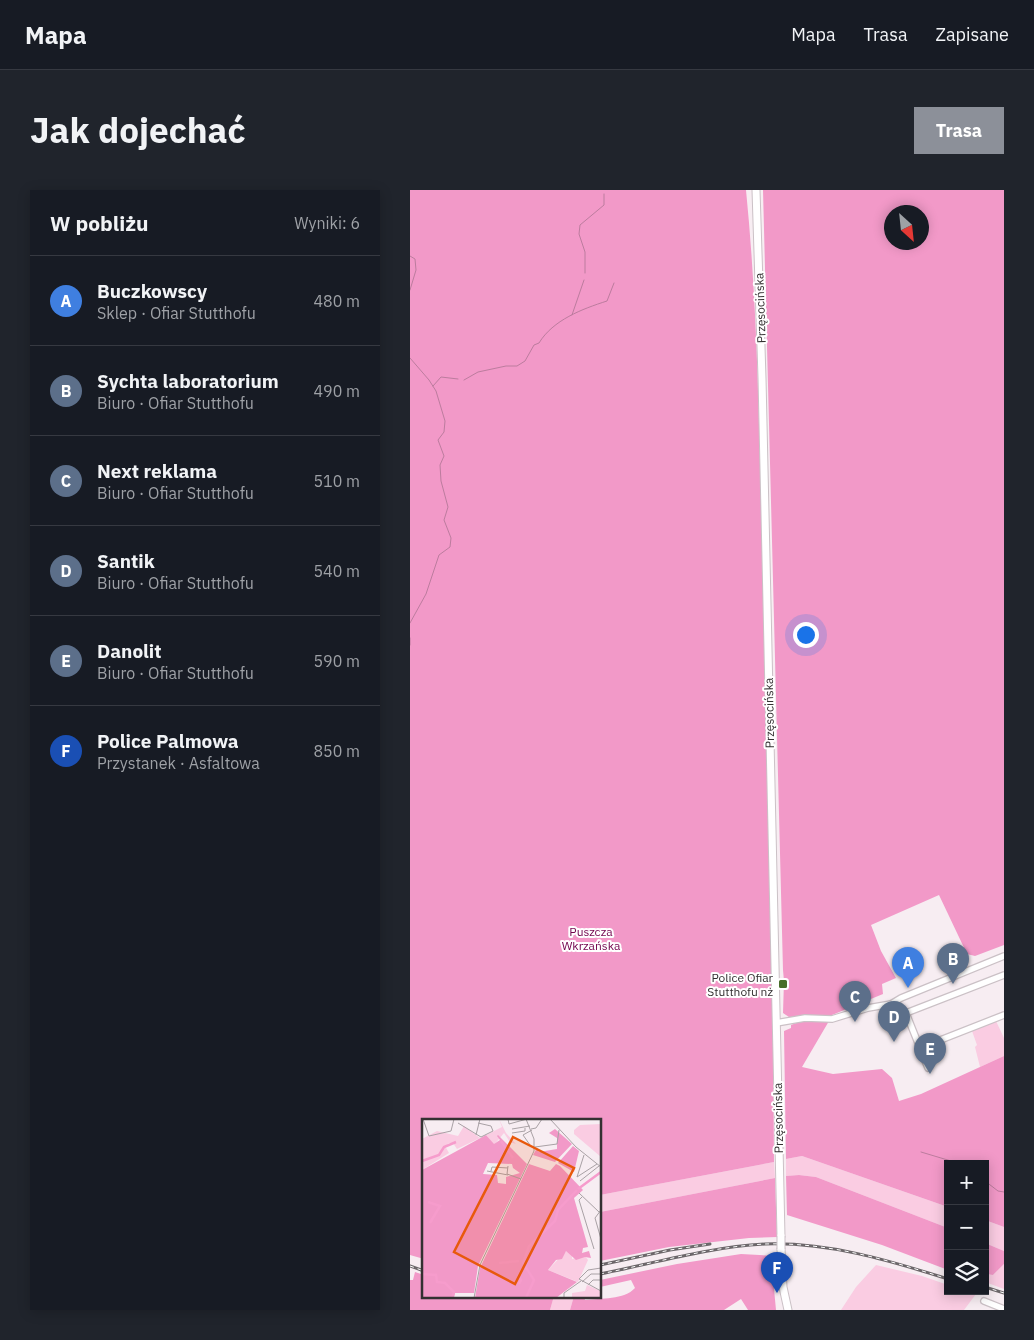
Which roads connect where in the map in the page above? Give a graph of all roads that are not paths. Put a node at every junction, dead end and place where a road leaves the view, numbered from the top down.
1 (756, 190) edge
2 (1004, 956) edge
3 (1004, 975) edge
4 (891, 1004) junction
5 (906, 1013) junction
6 (1004, 1014) edge
7 (776, 1023) junction
8 (920, 1048) junction
9 (928, 1068) dead end
10 (984, 1301) dead end
11 (1004, 1309) edge
12 (788, 1310) edge

1 - 7 street, Przęsocińska
2 - 4 street
3 - 5 street
4 - 5 street
4 - 7 street
5 - 8 street
6 - 8 street
7 - 12 street, Przęsocińska, bridge
8 - 9 street
10 - 11 street

